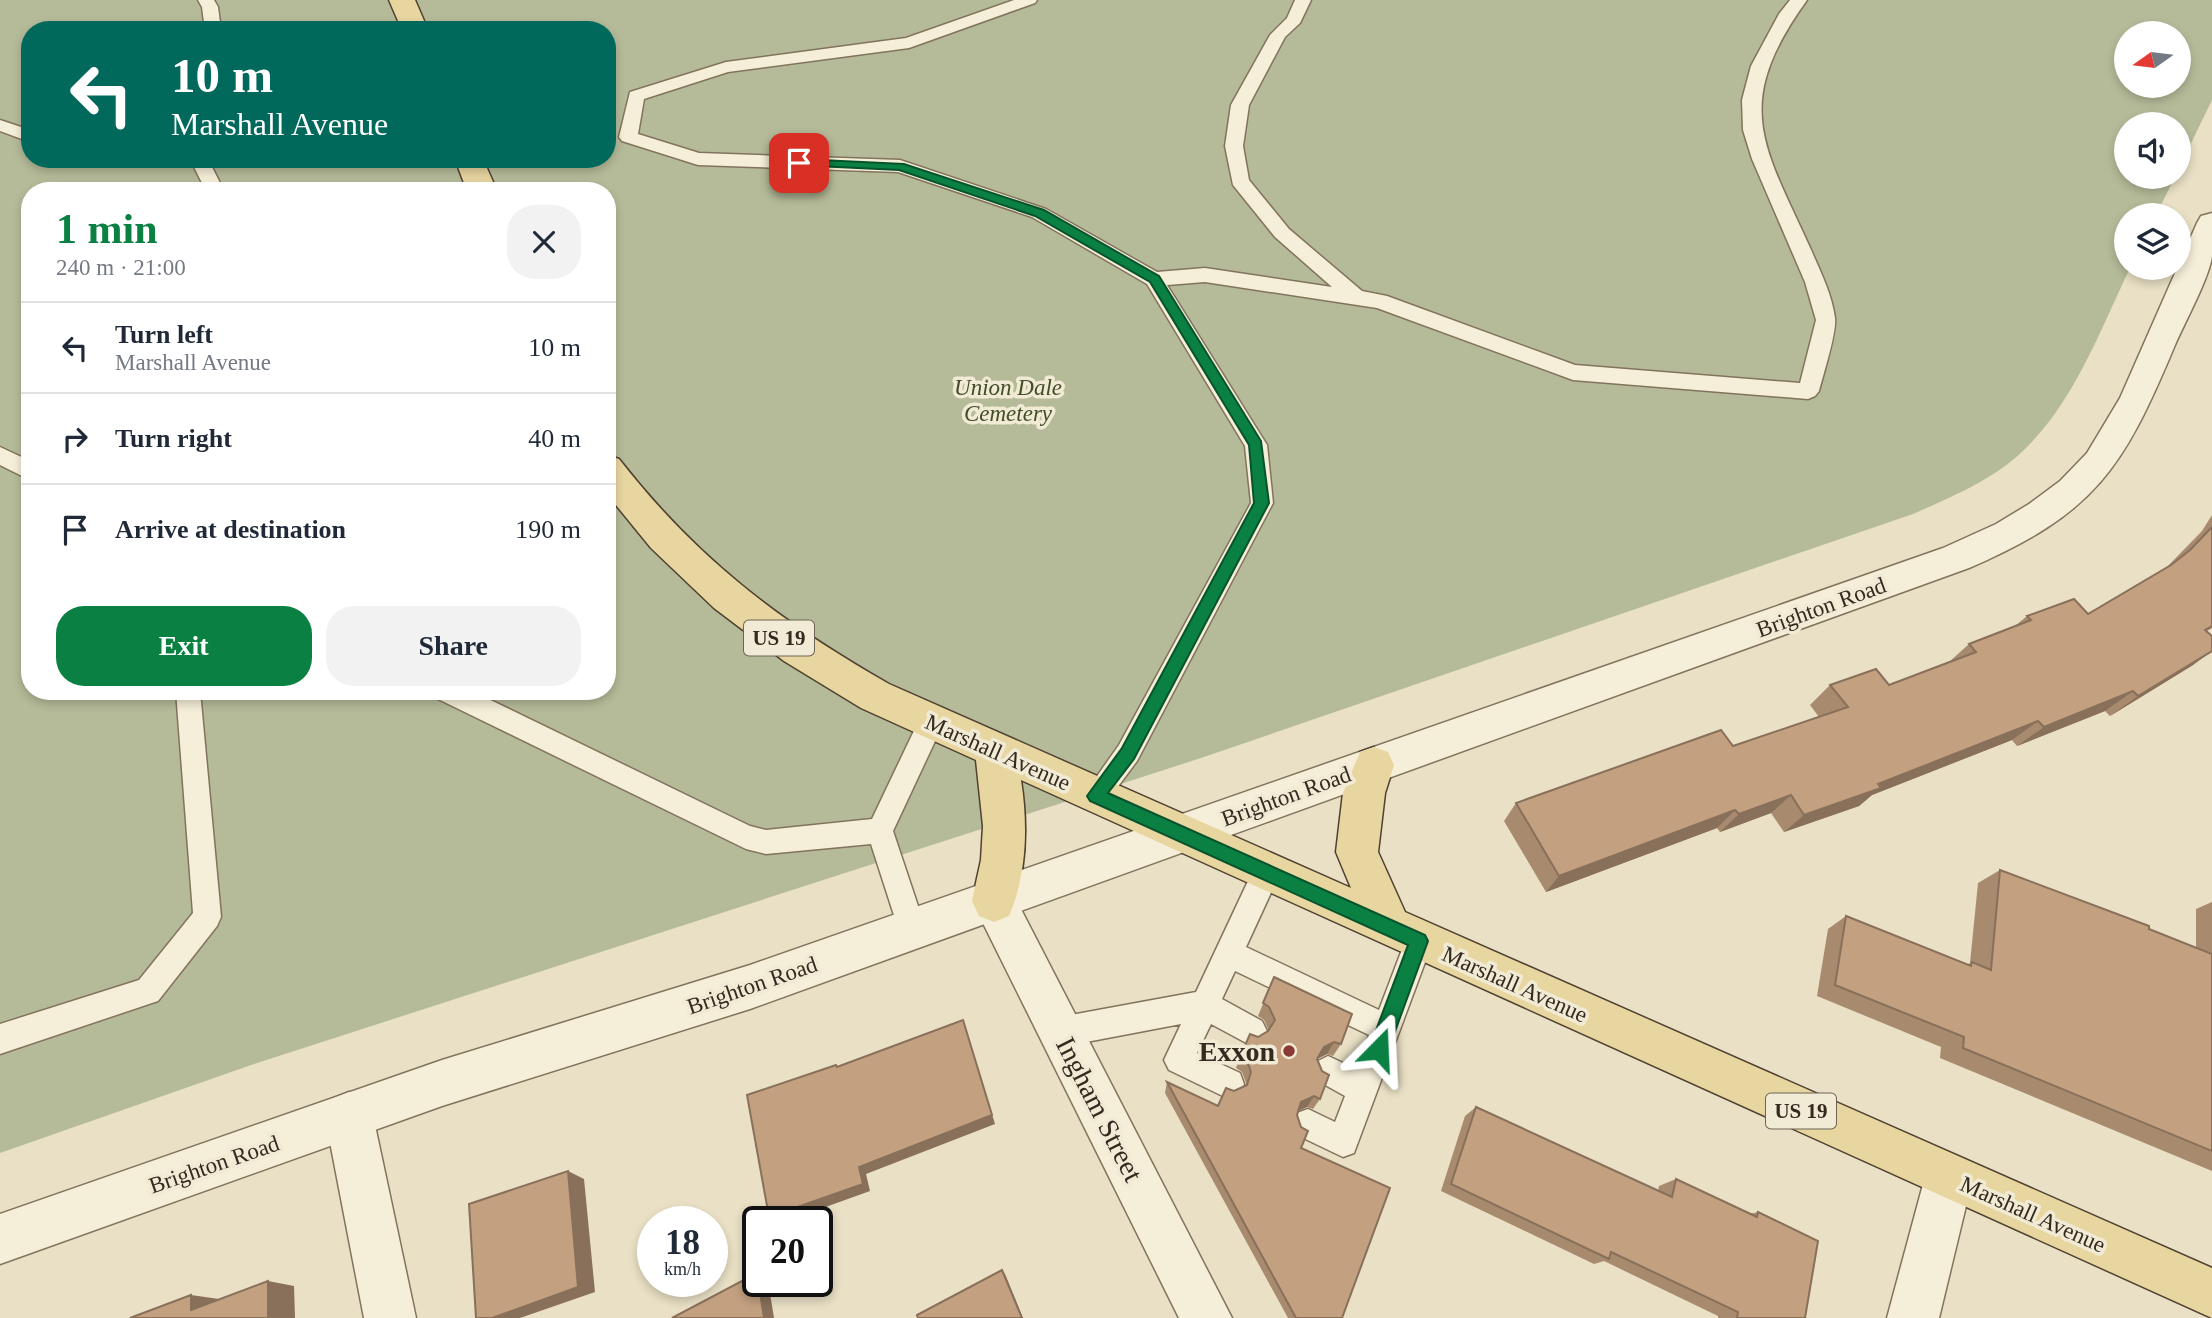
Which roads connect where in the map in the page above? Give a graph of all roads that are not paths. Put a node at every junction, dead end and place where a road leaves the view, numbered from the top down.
1 (206, 0) edge
2 (401, 0) edge
3 (1029, 0) edge
4 (1303, 0) edge
5 (1799, 0) edge
6 (211, 21) edge
7 (411, 21) edge
8 (0, 125) edge
9 (21, 133) edge
10 (2212, 223) edge
11 (1154, 279) junction
12 (1357, 298) junction
13 (0, 455) edge
14 (21, 466) edge
15 (616, 480) edge
16 (189, 700) edge
17 (466, 700) edge
18 (931, 722) junction
19 (995, 751) junction
20 (1374, 765) junction
21 (1096, 796) junction
22 (880, 831) junction
23 (1181, 834) junction
24 (1268, 871) junction
25 (994, 901) junction
26 (912, 930) junction
27 (1405, 934) junction
28 (1228, 953) junction
29 (1205, 1005) junction
30 (1387, 1029) junction
31 (1252, 1031) dead end
32 (1060, 1032) junction
33 (0, 1039) edge
34 (1328, 1071) edge
35 (1229, 1084) dead end
36 (1364, 1090) junction
37 (349, 1116) junction
38 (1308, 1124) edge
39 (1950, 1177) junction
40 (0, 1239) edge
41 (2212, 1294) edge
42 (1918, 1315) edge
43 (390, 1318) edge
44 (1206, 1318) edge

1 - 6 lane
2 - 7 main road
3 - 11 lane
4 - 12 lane
5 - 12 lane
8 - 9 lane
10 - 20 street, Brighton Road
11 - 12 lane
11 - 21 lane
13 - 14 lane
15 - 18 main road, Marshall Avenue / US 19
16 - 33 lane
17 - 22 lane
18 - 19 main road, Marshall Avenue / US 19
18 - 22 lane
19 - 21 main road, Marshall Avenue / US 19
19 - 25 main road
20 - 23 street, Brighton Road
20 - 27 main road
21 - 23 main road, Marshall Avenue / US 19
22 - 26 lane
23 - 24 main road, Marshall Avenue / US 19
23 - 25 street, Brighton Road
24 - 27 main road, Marshall Avenue / US 19
24 - 28 lane
25 - 26 street, Brighton Road
25 - 32 street, Ingham Street
26 - 37 street, Brighton Road
27 - 30 lane
27 - 39 main road, Marshall Avenue / US 19
28 - 29 lane
28 - 30 lane
29 - 31 lane
29 - 32 lane
29 - 35 lane
30 - 36 lane
32 - 44 street, Ingham Street
34 - 36 lane
36 - 38 lane
37 - 40 street, Brighton Road
37 - 43 street
39 - 41 main road, Marshall Avenue / US 19
39 - 42 street

